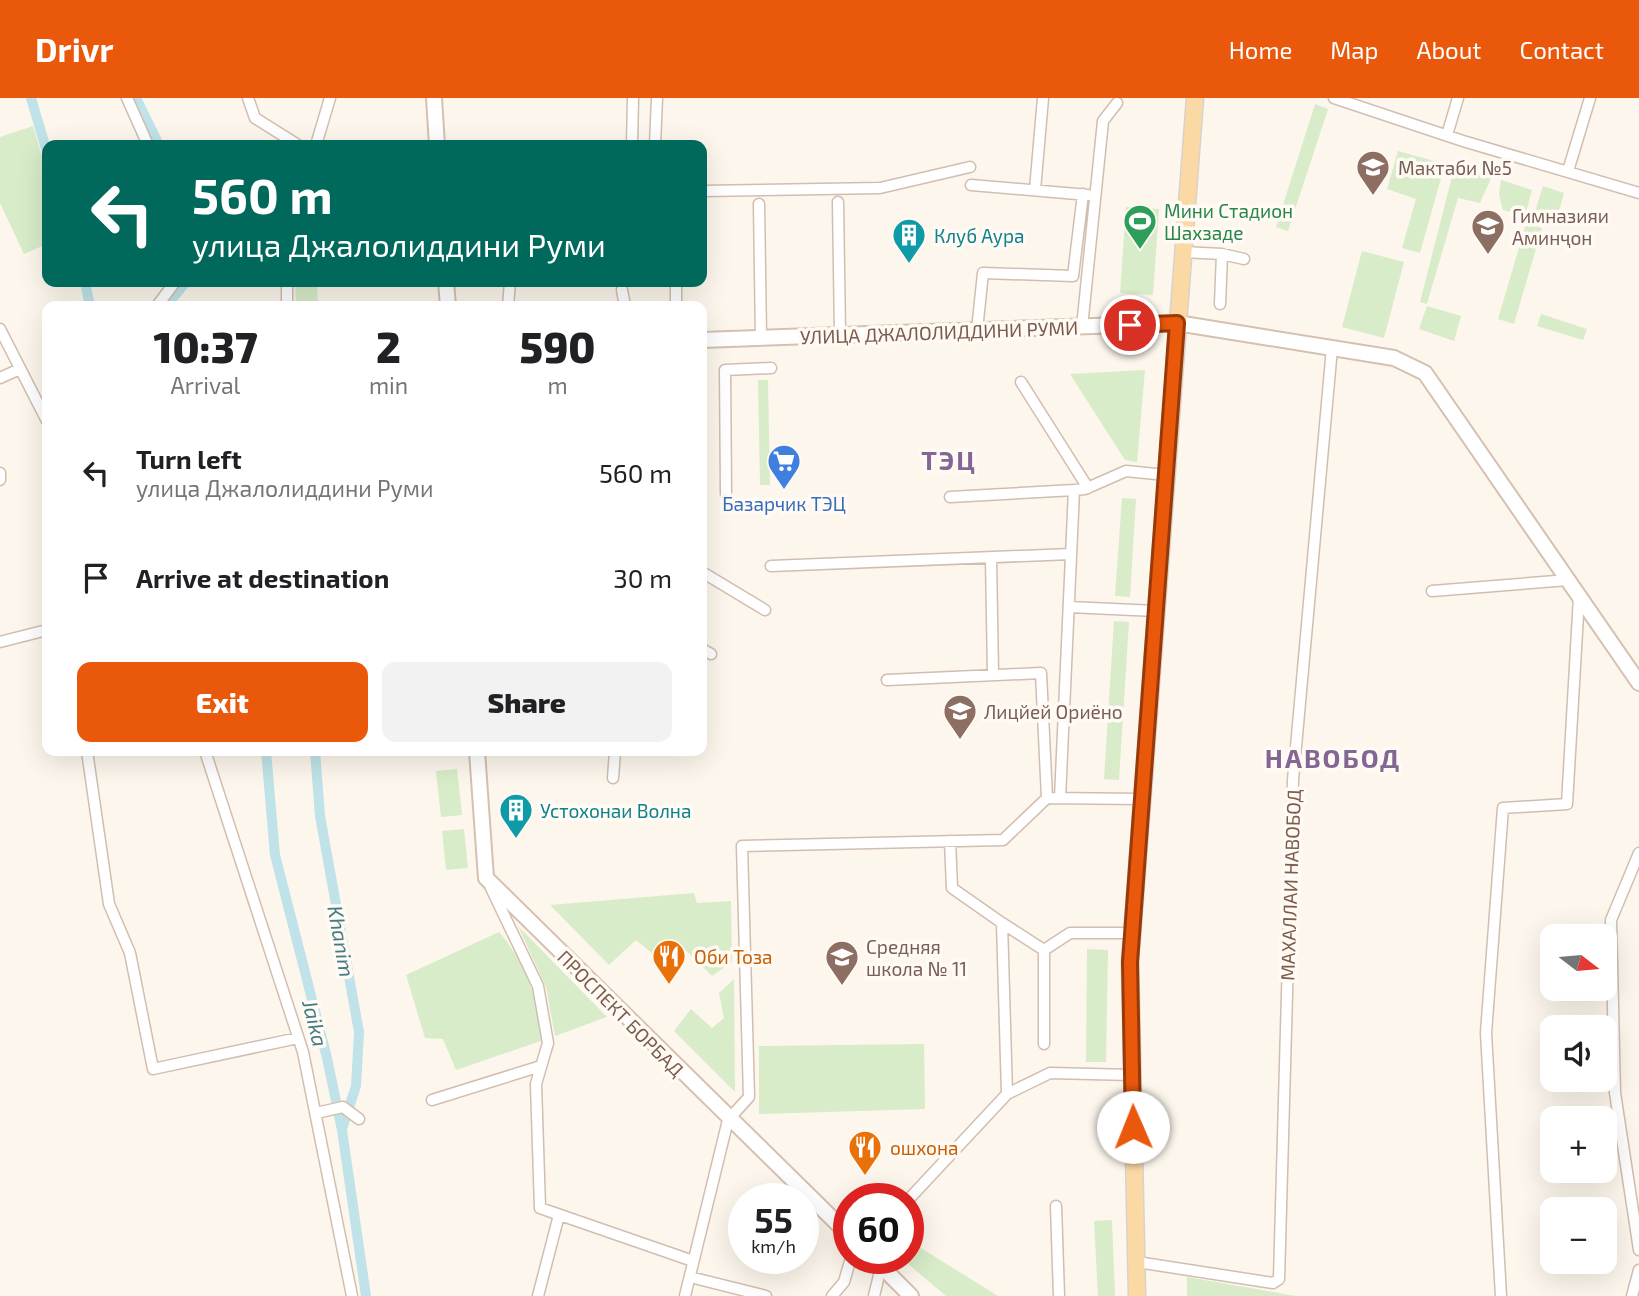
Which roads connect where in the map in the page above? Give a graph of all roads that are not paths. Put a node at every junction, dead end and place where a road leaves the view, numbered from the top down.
1 (127, 98) edge
2 (248, 98) edge
3 (330, 98) edge
4 (434, 98) edge
5 (633, 98) edge
6 (657, 98) edge
7 (1043, 98) edge
8 (1195, 98) edge
9 (1334, 98) edge
10 (1458, 98) edge
11 (1590, 98) edge
12 (1117, 103) dead end
13 (1447, 135) junction
14 (146, 140) edge
15 (291, 140) edge
16 (317, 140) edge
17 (437, 140) edge
18 (632, 140) edge
19 (655, 140) edge
20 (970, 167) dead end
21 (1568, 171) junction
22 (971, 184) dead end
23 (1035, 190) junction
24 (707, 191) edge
25 (1639, 193) edge
26 (1083, 194) junction
27 (1095, 195) junction
28 (838, 202) dead end
29 (759, 204) dead end
30 (1183, 252) junction
31 (1222, 254) junction
32 (1244, 259) dead end
33 (172, 287) edge
34 (622, 290) dead end
35 (161, 301) edge
36 (624, 301) edge
37 (1220, 304) dead end
38 (1177, 323) junction
39 (1082, 327) junction
40 (0, 329) edge
41 (977, 330) junction
42 (840, 335) junction
43 (761, 338) junction
44 (707, 340) edge
45 (1332, 348) junction
46 (771, 368) dead end
47 (20, 369) junction
48 (0, 378) edge
49 (1021, 382) dead end
50 (42, 411) edge
51 (0, 473) edge
52 (1166, 475) junction
53 (0, 480) edge
54 (1088, 488) junction
55 (1074, 489) junction
56 (726, 494) dead end
57 (950, 497) dead end
58 (1071, 554) junction
59 (991, 558) junction
60 (771, 566) dead end
61 (707, 575) edge
62 (1568, 580) junction
63 (1432, 591) dead end
64 (1579, 596) junction
65 (1069, 607) junction
66 (765, 610) dead end
67 (1156, 611) junction
68 (42, 631) edge
69 (0, 642) edge
70 (993, 675) junction
71 (887, 680) dead end
72 (1639, 683) edge
73 (88, 756) edge
74 (207, 756) edge
75 (477, 756) edge
76 (615, 756) edge
77 (613, 778) dead end
78 (1047, 798) junction
79 (1060, 798) junction
80 (1142, 799) junction
81 (950, 841) junction
82 (1639, 853) edge
83 (486, 878) junction
84 (1002, 923) junction
85 (1132, 933) junction
86 (1044, 950) junction
87 (298, 1038) junction
88 (1044, 1044) dead end
89 (541, 1066) junction
90 (1132, 1075) junction
91 (1007, 1094) junction
92 (432, 1100) dead end
93 (316, 1113) junction
94 (359, 1119) dead end
95 (728, 1120) junction
96 (924, 1183) edge
97 (1056, 1206) dead end
98 (559, 1215) junction
99 (833, 1221) edge
100 (1639, 1250) edge
101 (693, 1261) junction
102 (1137, 1262) junction
103 (1639, 1270) edge
104 (846, 1274) edge
105 (876, 1274) edge
106 (889, 1274) edge
107 (691, 1277) junction
108 (352, 1296) edge
109 (538, 1296) edge
110 (685, 1296) edge
111 (766, 1296) edge
112 (832, 1296) edge
113 (874, 1296) edge
114 (911, 1296) edge
115 (1059, 1296) edge
116 (1137, 1296) edge
117 (1501, 1296) edge
118 (1632, 1296) edge

1 - 14 street
2 - 15 street
3 - 16 street
4 - 17 street
5 - 18 street
6 - 19 street
7 - 23 street
8 - 30 main road
9 - 13 street
10 - 13 street
11 - 21 street
12 - 27 street
13 - 21 street
20 - 24 street
21 - 25 street
22 - 23 street
23 - 26 street
26 - 27 street
26 - 41 street
27 - 39 street
28 - 42 street
29 - 43 street
30 - 31 street
30 - 38 main road
31 - 32 street
31 - 37 street
33 - 35 street
34 - 36 street
38 - 39 street, УЛИЦА ДЖАЛОЛИДДИНИ РУМИ
38 - 45 street, УЛИЦА ДЖАЛОЛИДДИНИ РУМИ
38 - 52 main road
39 - 41 street, УЛИЦА ДЖАЛОЛИДДИНИ РУМИ
40 - 47 street
41 - 42 street, УЛИЦА ДЖАЛОЛИДДИНИ РУМИ
42 - 43 street, УЛИЦА ДЖАЛОЛИДДИНИ РУМИ
43 - 44 street, УЛИЦА ДЖАЛОЛИДДИНИ РУМИ
45 - 62 street, УЛИЦА ДЖАЛОЛИДДИНИ РУМИ
45 - 102 street, МАХАЛЛАИ НАВОБОД
46 - 56 street
47 - 48 street
47 - 50 street
49 - 54 street
51 - 53 street
52 - 54 street
52 - 67 main road
54 - 55 street
55 - 57 street
55 - 58 street
58 - 59 street
58 - 65 street
59 - 60 street
59 - 70 street
61 - 66 street
62 - 63 street
62 - 64 street, УЛИЦА ДЖАЛОЛИДДИНИ РУМИ
64 - 72 street, УЛИЦА ДЖАЛОЛИДДИНИ РУМИ
64 - 117 street
65 - 67 street
65 - 79 street
67 - 80 main road
68 - 69 street
70 - 71 street
70 - 78 street
73 - 87 street
74 - 87 street
75 - 83 street
76 - 77 street
78 - 79 street
78 - 81 street
79 - 80 street
80 - 85 main road
81 - 84 street
81 - 95 street
82 - 100 street
83 - 89 street
83 - 95 street, ПРОСПЕКТ БОРБАД
84 - 86 street
84 - 91 street
85 - 86 street
85 - 90 main road
86 - 88 street
87 - 93 street
89 - 92 street
89 - 98 street
90 - 91 street
90 - 102 main road
91 - 96 street
93 - 94 street
93 - 108 street
95 - 99 street, ПРОСПЕКТ БОРБАД
95 - 101 street
97 - 115 street
98 - 101 street
98 - 109 street
101 - 107 street
102 - 116 main road
103 - 118 street
104 - 112 street
105 - 113 street
106 - 114 street
107 - 110 street
107 - 111 street

